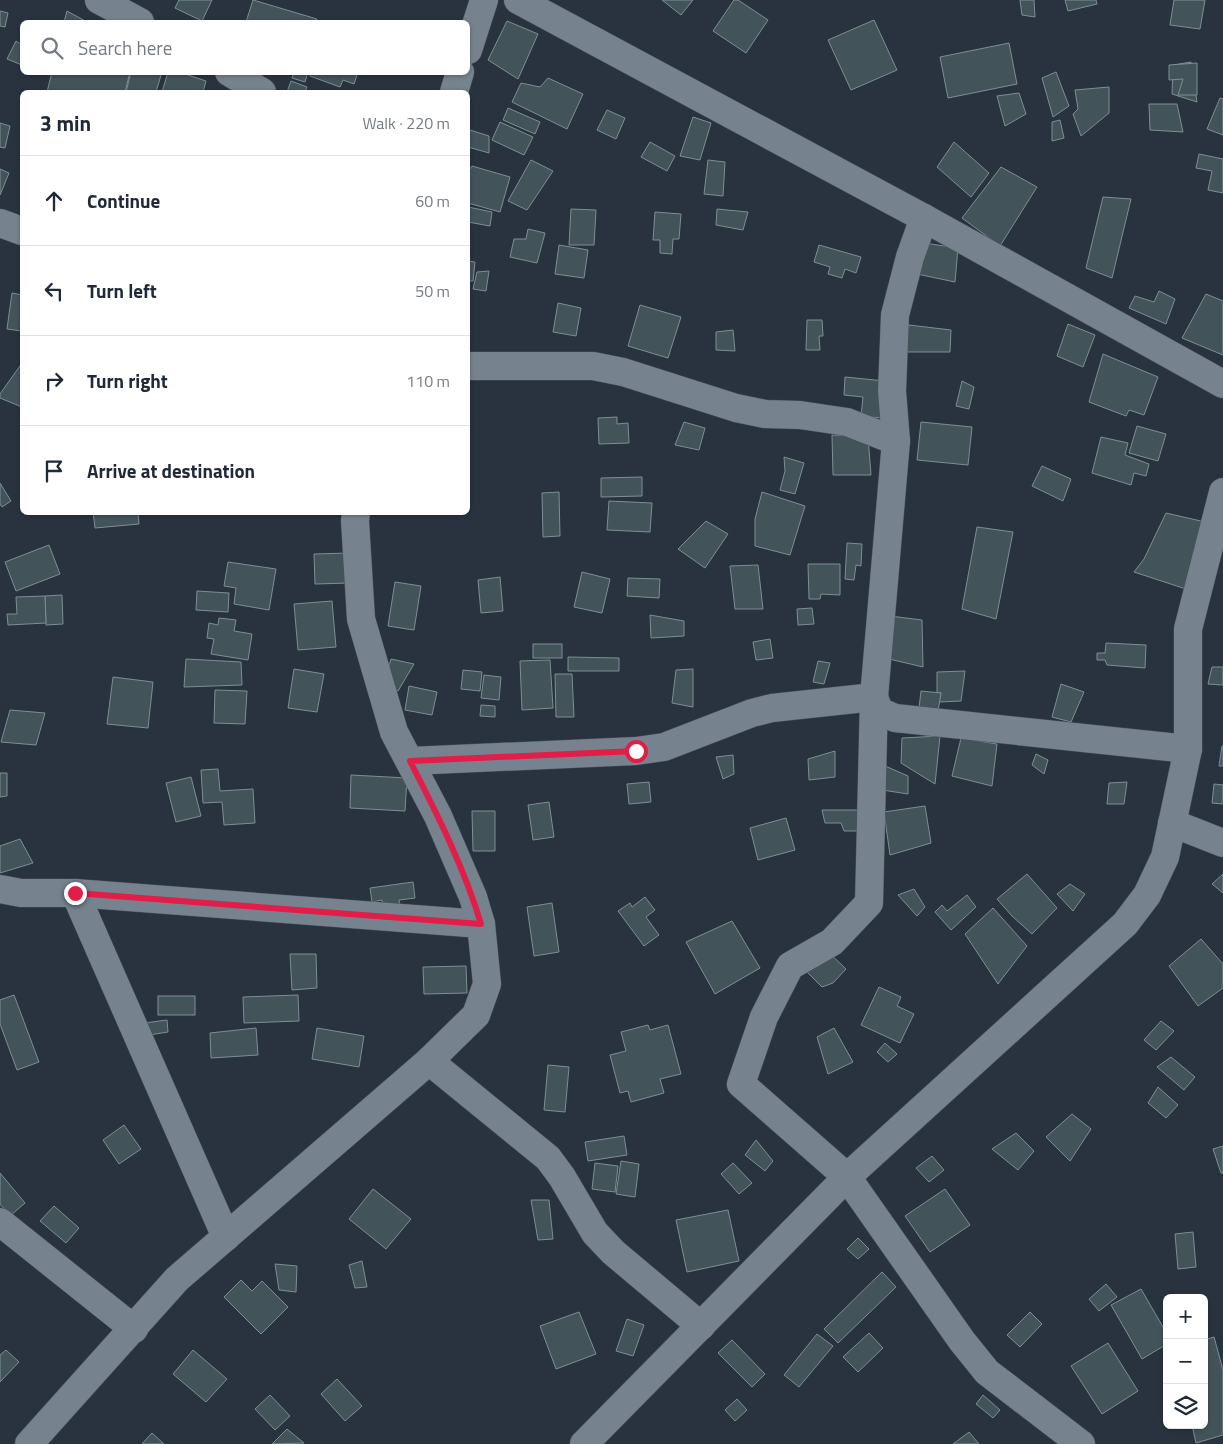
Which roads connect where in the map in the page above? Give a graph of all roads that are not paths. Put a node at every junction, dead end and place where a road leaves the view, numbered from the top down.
1 (99, 0) edge
2 (484, 0) edge
3 (518, 0) edge
4 (136, 20) edge
5 (470, 44) edge
6 (234, 75) edge
7 (459, 75) edge
8 (259, 90) edge
9 (455, 90) edge
10 (924, 218) junction
11 (0, 223) edge
12 (20, 230) edge
13 (470, 366) edge
14 (1223, 384) edge
15 (896, 441) junction
16 (1223, 492) edge
17 (356, 515) edge
18 (874, 697) junction
19 (1188, 749) junction
20 (410, 761) junction
21 (1172, 823) junction
22 (1223, 843) edge
23 (0, 889) edge
24 (75, 893) junction
25 (481, 924) junction
26 (429, 1061) junction
27 (847, 1177) junction
28 (0, 1222) edge
29 (226, 1237) junction
30 (701, 1326) junction
31 (134, 1329) junction
32 (29, 1444) edge
33 (584, 1444) edge
34 (1081, 1444) edge

1 - 4 street
2 - 5 street
3 - 10 street
6 - 8 street
7 - 9 street
10 - 14 street
10 - 15 street
11 - 12 street
13 - 15 street
15 - 18 street
16 - 19 street
17 - 20 street
18 - 19 street
18 - 20 street
18 - 27 street
19 - 21 street
20 - 25 street
21 - 22 street
21 - 27 street
23 - 24 street
24 - 25 street
24 - 29 street
25 - 26 street
26 - 29 street
26 - 30 street
27 - 30 street
27 - 34 street
28 - 31 street
29 - 31 street
30 - 33 street
31 - 32 street

